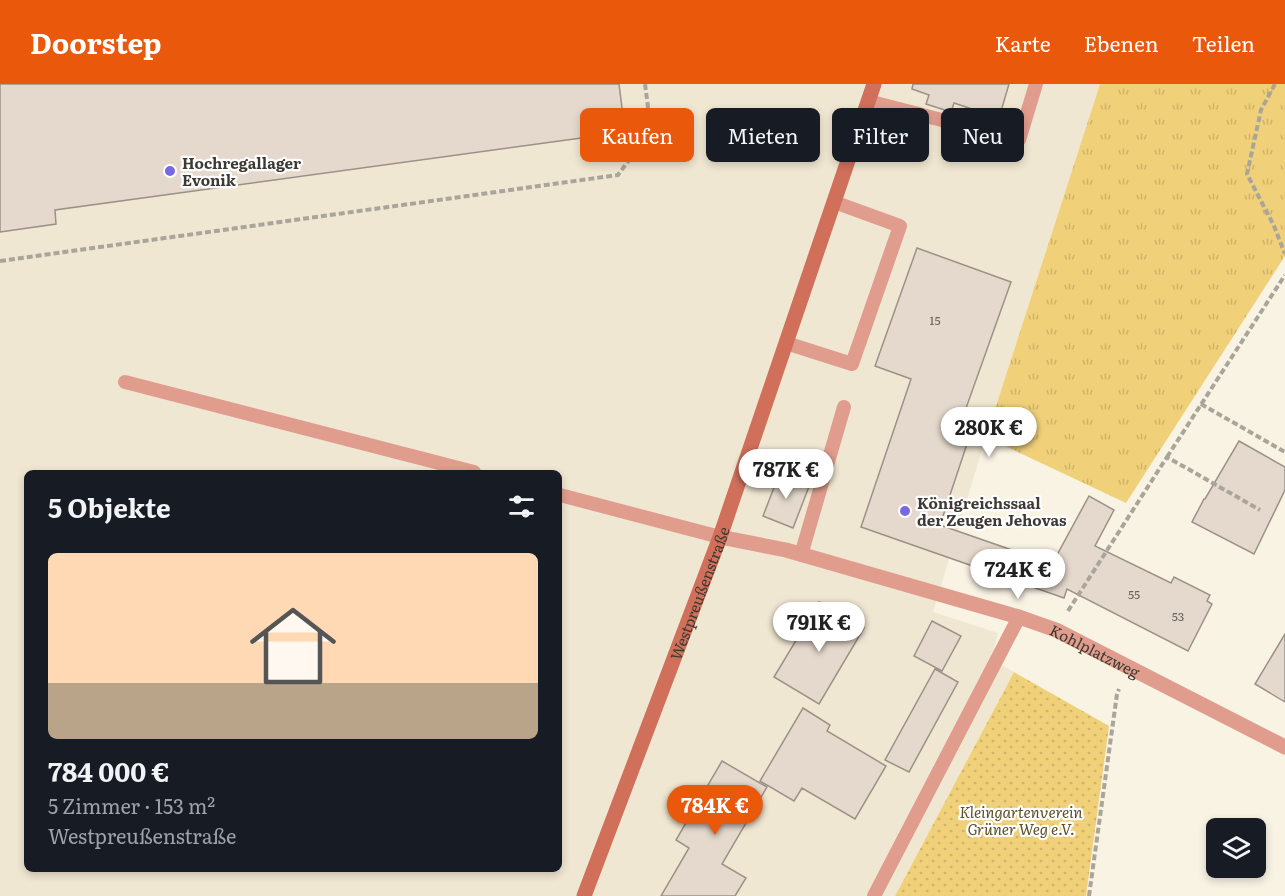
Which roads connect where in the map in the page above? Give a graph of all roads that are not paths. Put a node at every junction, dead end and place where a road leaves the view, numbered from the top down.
1 (874, 84) edge
2 (1036, 84) edge
3 (868, 101) junction
4 (834, 202) junction
5 (786, 343) junction
6 (125, 382) dead end
7 (844, 407) dead end
8 (466, 470) edge
9 (562, 496) edge
10 (720, 537) junction
11 (801, 555) junction
12 (1019, 617) junction
13 (1285, 747) edge
14 (584, 896) edge
15 (874, 896) edge

1 - 3 street, Westpreußenstraße
2 - 3 lane
3 - 4 street, Westpreußenstraße
4 - 5 street, Westpreußenstraße
4 - 5 lane
5 - 10 street, Westpreußenstraße
6 - 8 lane
7 - 11 lane
9 - 10 lane
10 - 11 street, Kohlplatzweg
10 - 14 street, Westpreußenstraße
11 - 12 street, Kohlplatzweg
12 - 13 street, Kohlplatzweg
12 - 15 lane

